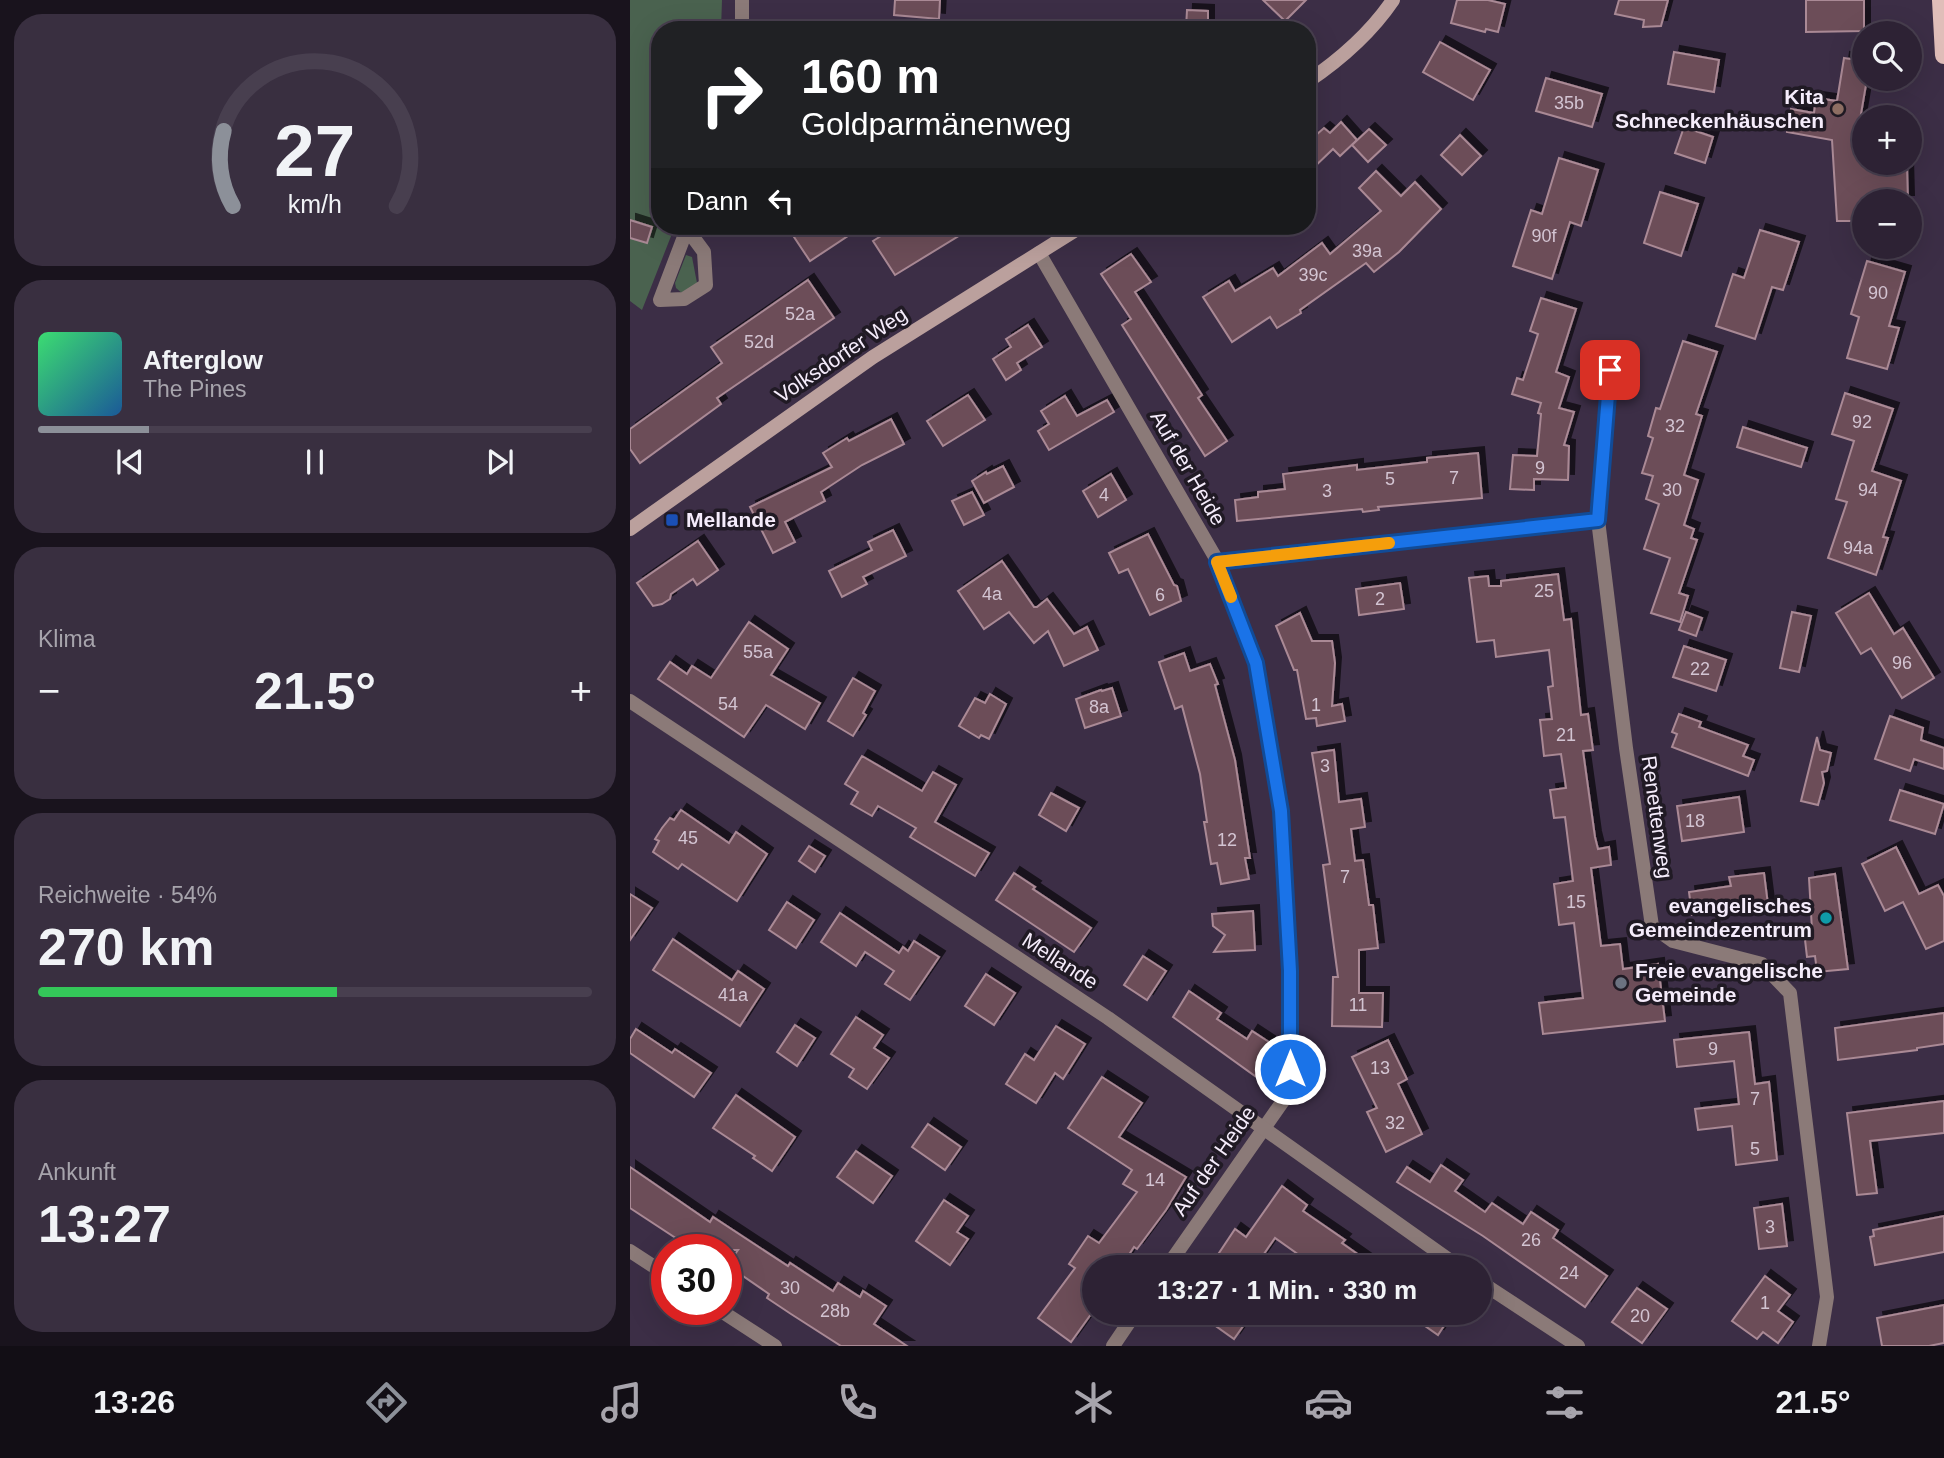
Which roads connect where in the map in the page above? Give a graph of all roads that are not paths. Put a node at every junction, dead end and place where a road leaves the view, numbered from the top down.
1 (742, 0) edge
2 (1393, 0) edge
3 (1941, 0) edge
4 (742, 21) edge
5 (1944, 55) edge
6 (1316, 76) edge
7 (685, 235) edge
8 (693, 235) edge
9 (1068, 235) edge
10 (1039, 253) junction
11 (1610, 370) dead end
12 (1598, 520) junction
13 (630, 528) edge
14 (1217, 562) junction
15 (630, 701) edge
16 (1263, 1127) junction
17 (630, 1251) edge
18 (1175, 1255) edge
19 (1443, 1255) edge
20 (651, 1265) edge
21 (1492, 1290) edge
22 (742, 1325) edge
23 (1127, 1325) edge
24 (775, 1346) edge
25 (1113, 1346) edge
26 (1578, 1346) edge
27 (1819, 1346) edge

1 - 4 street
2 - 6 street
3 - 5 main road
7 - 8 street
9 - 10 street, Volksdorfer Weg
10 - 13 street, Volksdorfer Weg
10 - 14 street, Auf der Heide
11 - 12 street, Renettenweg
12 - 14 street
12 - 27 street, Renettenweg
14 - 16 street, Auf der Heide
15 - 16 street, Mellande
16 - 18 street, Auf der Heide
16 - 19 street, Mellande
17 - 20 street
21 - 26 street
22 - 24 street
23 - 25 street

